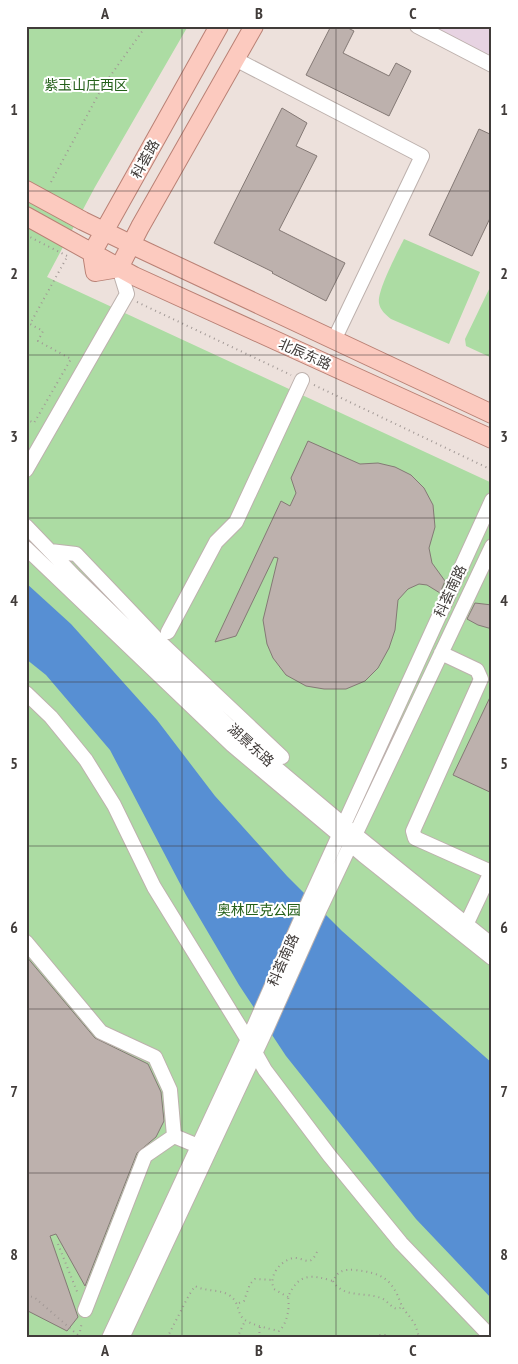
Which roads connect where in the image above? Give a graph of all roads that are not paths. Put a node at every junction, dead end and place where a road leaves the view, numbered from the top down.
1 (219, 26) edge
2 (254, 26) edge
3 (417, 26) edge
4 (235, 59) junction
5 (492, 65) edge
6 (26, 190) edge
7 (26, 216) edge
8 (104, 231) junction
9 (131, 244) junction
10 (92, 253) junction
11 (119, 268) junction
12 (334, 340) junction
13 (302, 380) road end
14 (492, 414) edge
15 (492, 439) edge
16 (26, 470) edge
17 (492, 500) edge
18 (26, 526) edge
19 (39, 540) junction
20 (492, 546) edge
21 (27, 549) edge
22 (50, 551) junction
23 (168, 632) dead end
24 (441, 653) junction
25 (26, 693) edge
26 (282, 757) dead end
27 (341, 830) junction
28 (353, 840) junction
29 (314, 905) junction
30 (466, 925) junction
31 (26, 942) edge
32 (492, 945) edge
33 (492, 958) edge
34 (248, 1040) junction
35 (255, 1054) junction
36 (174, 1136) junction
37 (198, 1146) junction
38 (85, 1310) road end
39 (109, 1338) edge
40 (122, 1338) edge
41 (492, 1338) edge

1 - 8 main road, 科荟路
2 - 4 main road, 科荟路
3 - 5 street
4 - 9 main road, 科荟路
4 - 12 street
6 - 8 main road, 北辰东路
7 - 10 main road
8 - 9 main road, 北辰东路
8 - 10 main road, 科荟路
9 - 11 main road, 科荟路
9 - 12 main road, 北辰东路
10 - 11 main road
11 - 15 main road, 北辰东路
11 - 16 street
12 - 14 main road, 北辰东路
13 - 23 street
17 - 27 street, 科荟南路
18 - 19 street, 湖景东路
19 - 21 street
19 - 22 street, 湖景东路
20 - 24 street, 科荟南路
21 - 27 street, 湖景东路
22 - 26 street
22 - 27 street, 湖景东路
24 - 28 street, 科荟南路
24 - 30 street
25 - 34 street
27 - 28 street, 湖景东路
27 - 29 street, 科荟南路
28 - 29 street, 科荟南路
28 - 30 street, 湖景东路
28 - 33 street, 湖景东路
29 - 34 street, 科荟南路
29 - 35 street, 科荟南路
30 - 32 street, 湖景东路
31 - 36 street
34 - 35 street
34 - 37 street, 科荟南路
35 - 40 street, 科荟南路
35 - 41 street
36 - 37 street
36 - 38 street
37 - 39 street, 科荟南路

